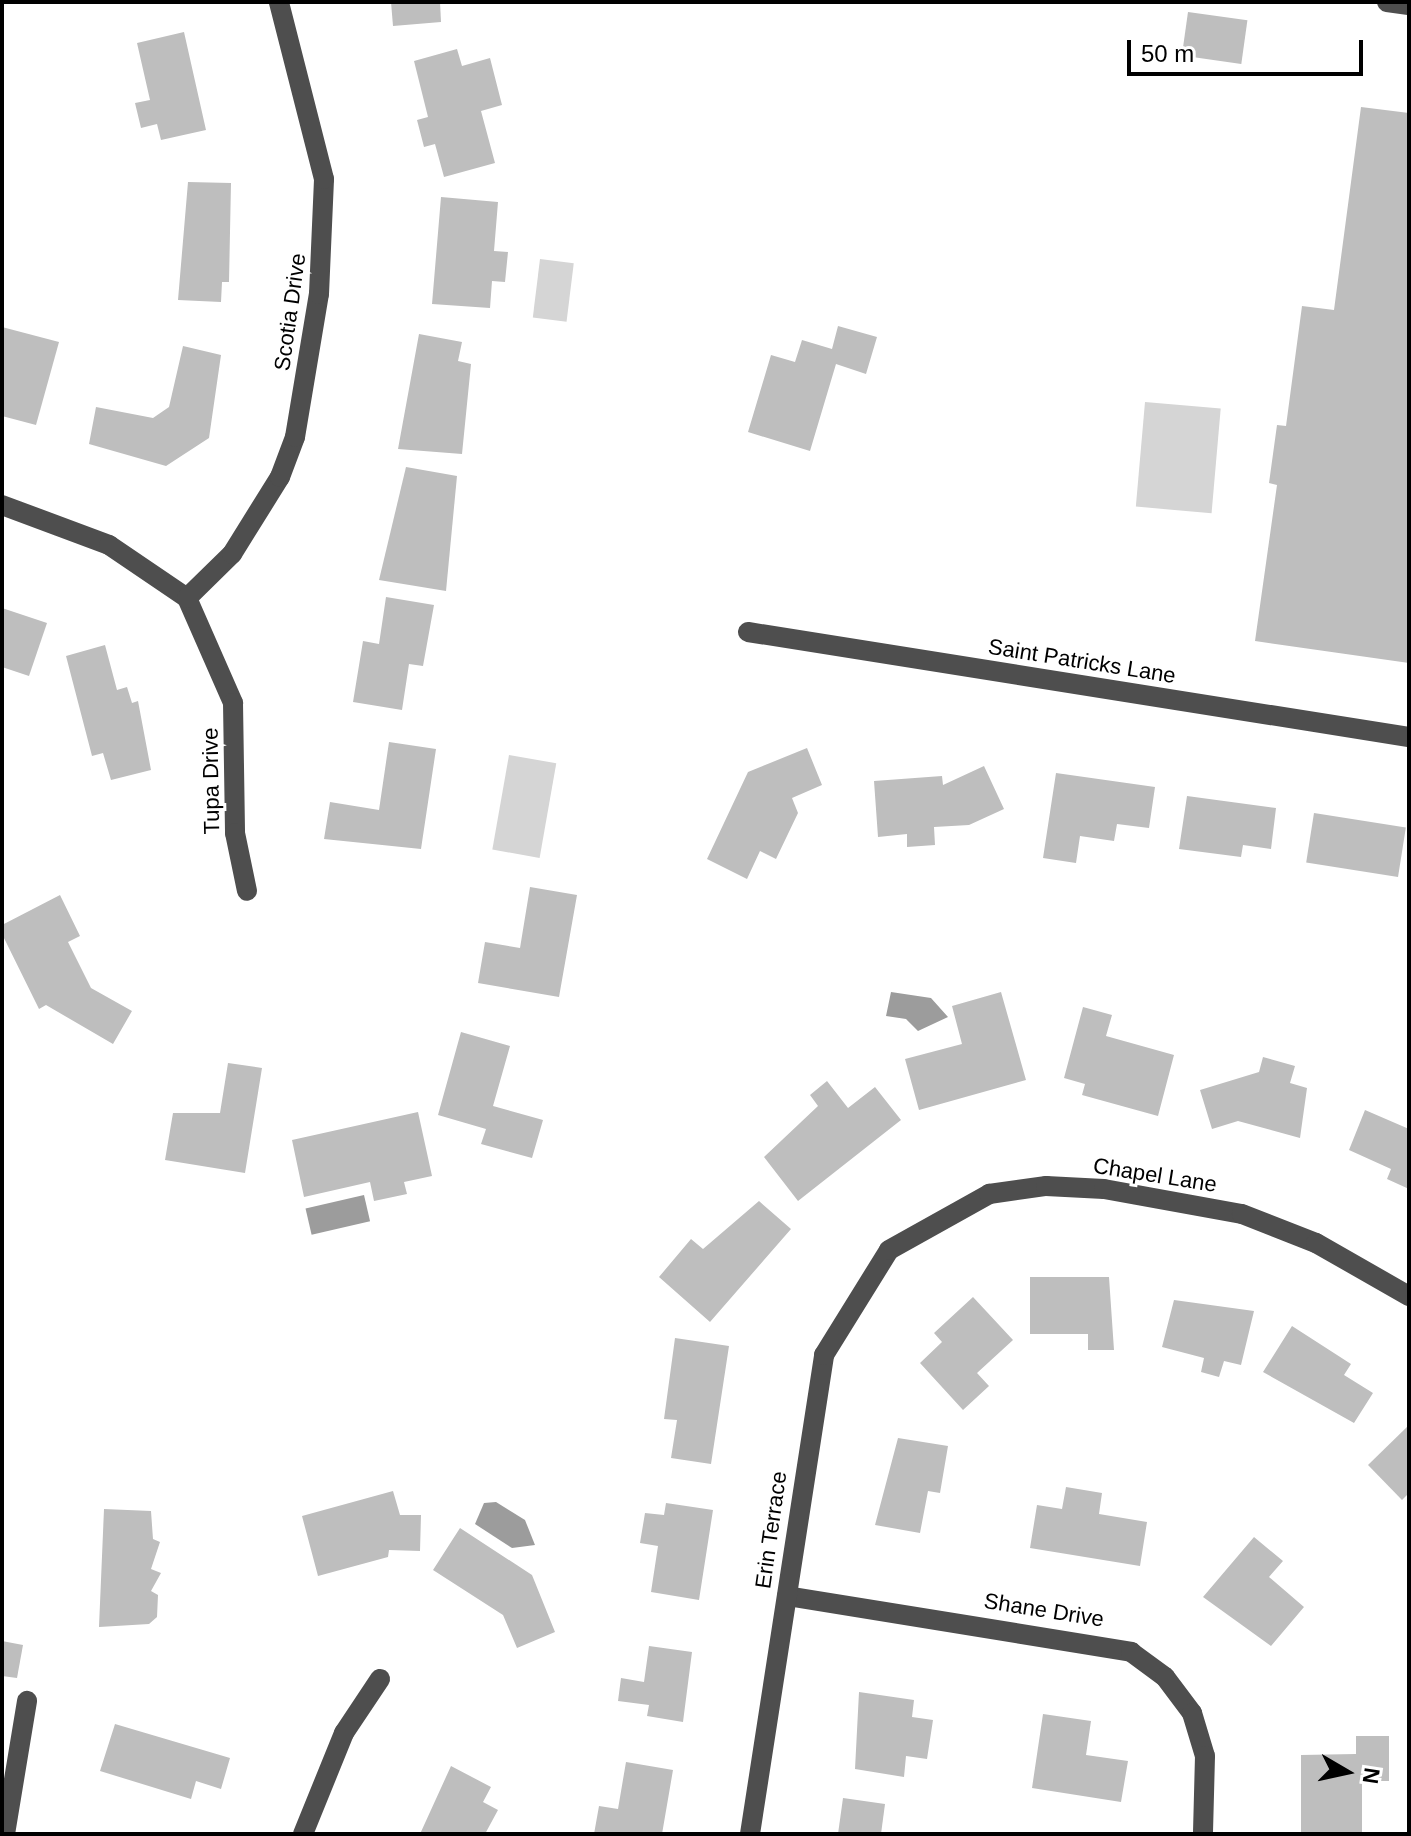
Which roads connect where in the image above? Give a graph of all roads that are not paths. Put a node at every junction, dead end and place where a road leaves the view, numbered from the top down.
1 (279, 2) edge
2 (1387, 2) edge
3 (1409, 5) edge
4 (2, 505) edge
5 (187, 598) junction
6 (748, 632) dead end
7 (1409, 737) edge
8 (247, 891) dead end
9 (889, 1250) joint
10 (1409, 1296) edge
11 (787, 1596) junction
12 (380, 1679) dead end
13 (27, 1701) dead end
14 (5, 1834) edge
15 (303, 1834) edge
16 (750, 1834) edge
17 (1203, 1834) edge

1 - 5 street, Scotia Drive
2 - 3 street
4 - 5 street
5 - 8 street, Tupa Drive
6 - 7 street, Saint Patricks Lane
9 - 10 street, Chapel Lane
9 - 11 street, Erin Terrace
11 - 16 street, Erin Terrace
11 - 17 street, Shane Drive
12 - 15 street
13 - 14 street

